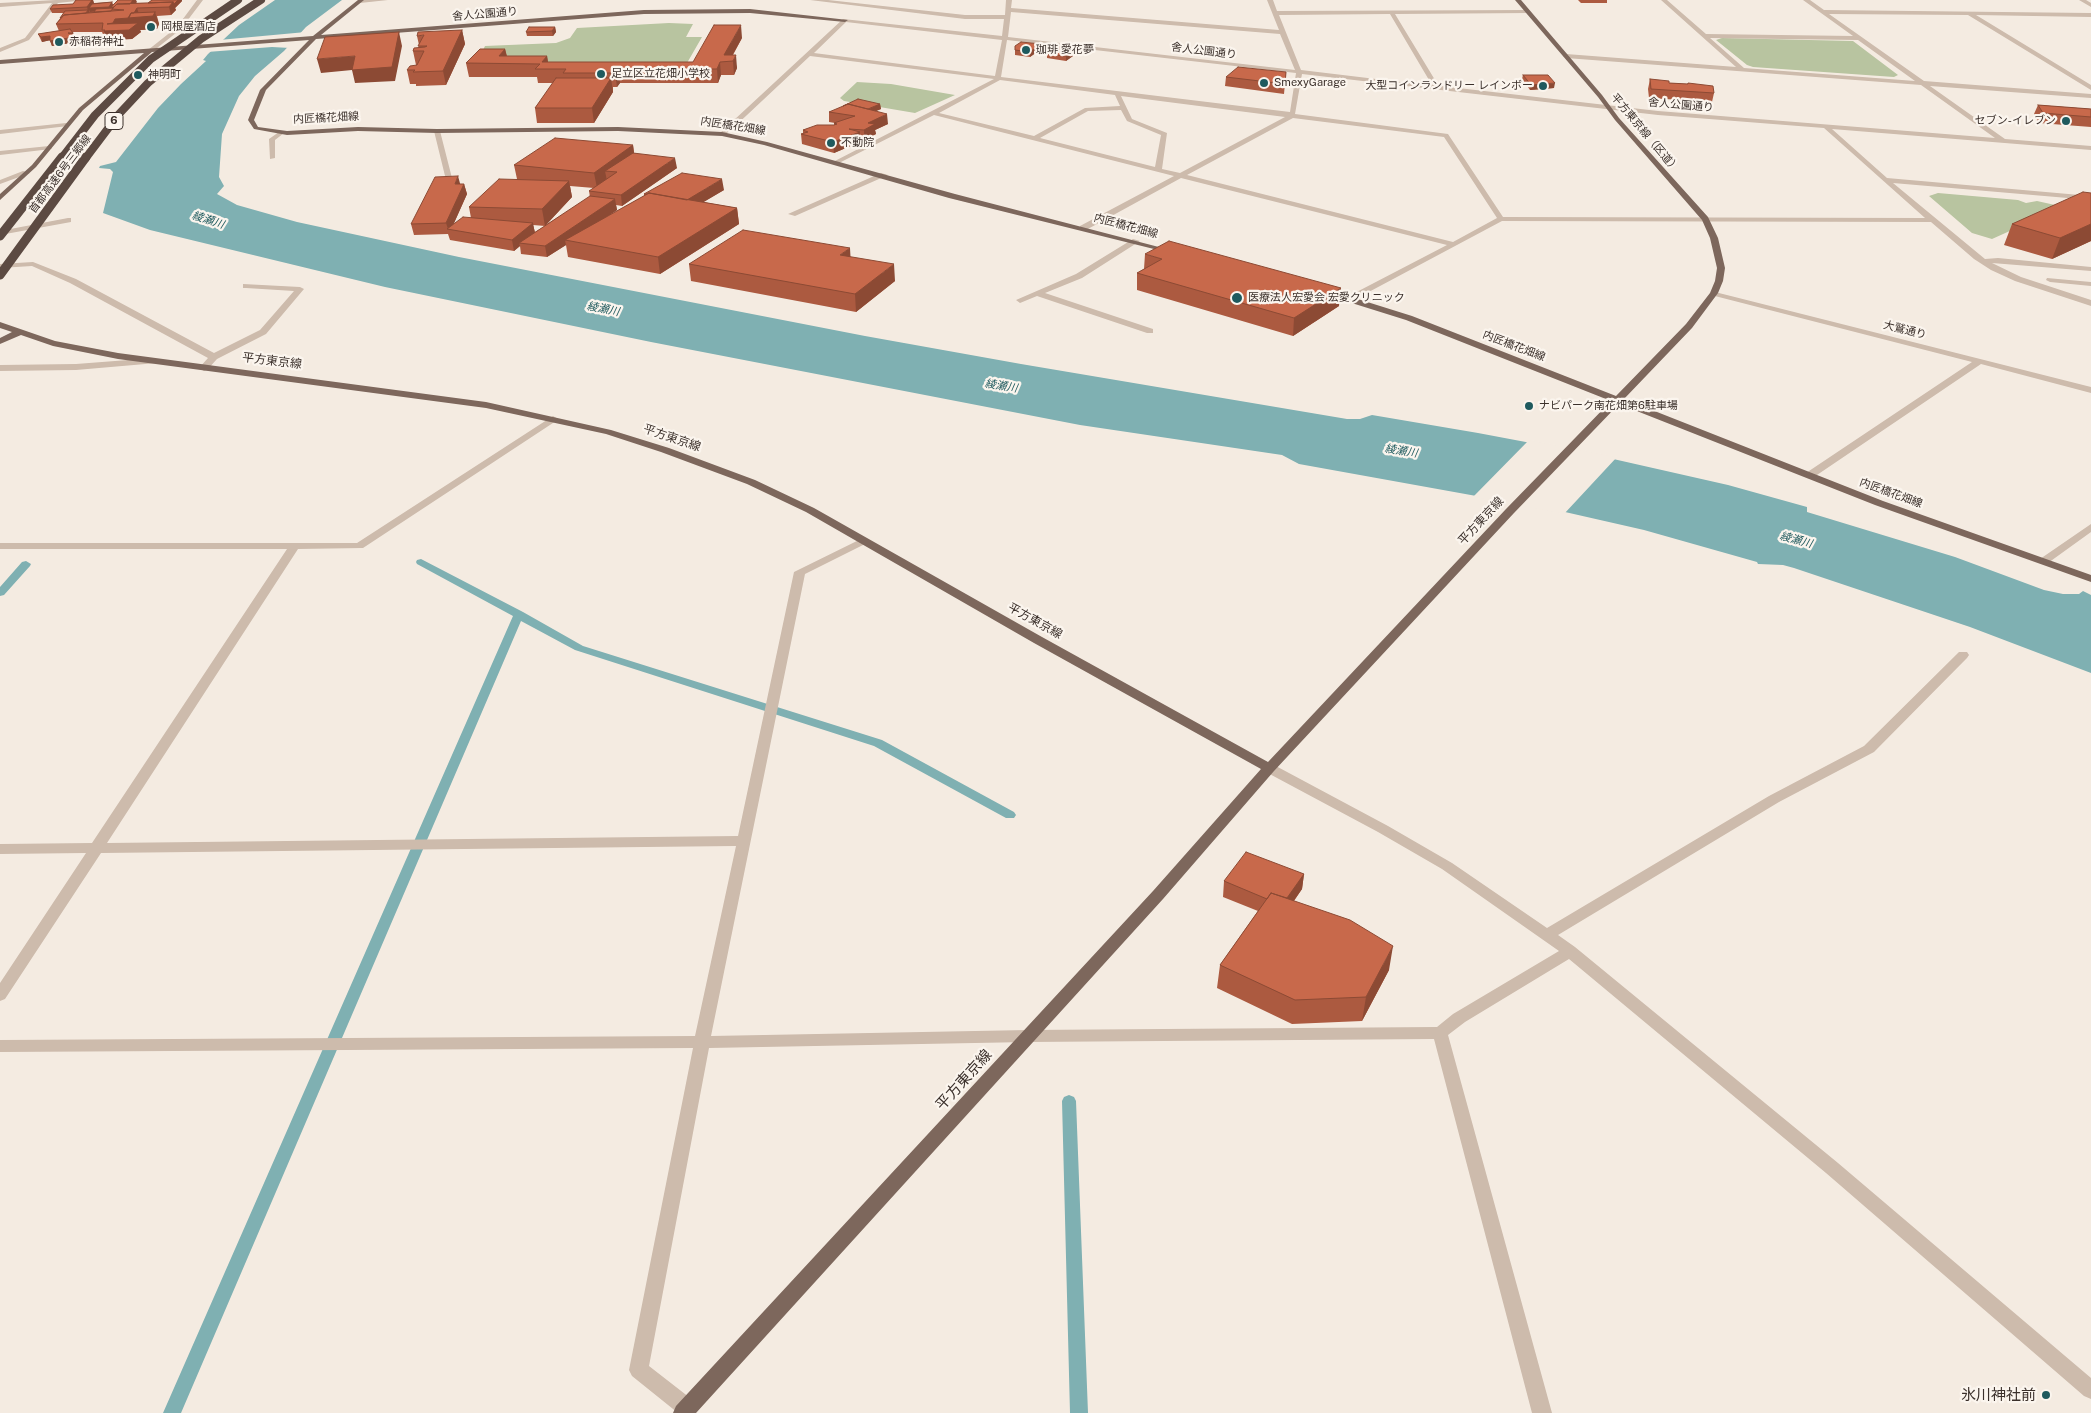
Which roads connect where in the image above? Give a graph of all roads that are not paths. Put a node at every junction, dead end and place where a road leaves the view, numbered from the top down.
1 (83, 0) edge
2 (200, 0) edge
3 (238, 0) edge
4 (261, 0) edge
5 (361, 0) edge
6 (385, 0) edge
7 (813, 0) edge
8 (1009, 0) edge
9 (1270, 0) edge
10 (1518, 0) edge
11 (1664, 0) edge
12 (1806, 0) edge
13 (2082, 0) edge
14 (56, 2) junction
15 (2091, 4) edge
16 (0, 5) edge
17 (1529, 12) junction
18 (1823, 12) junction
19 (1008, 13) junction
20 (1276, 13) junction
21 (1392, 14) junction
22 (1970, 14) junction
23 (2091, 15) edge
24 (844, 20) junction
25 (1283, 32) junction
26 (1705, 36) junction
27 (314, 38) junction
28 (1005, 38) junction
29 (1858, 38) junction
30 (0, 50) edge
31 (150, 51) junction
32 (809, 54) junction
33 (1566, 56) junction
34 (0, 62) edge
35 (1742, 69) junction
36 (1299, 73) junction
37 (998, 78) junction
38 (1923, 84) junction
39 (1428, 86) junction
40 (2091, 88) edge
41 (1117, 93) junction
42 (2091, 96) edge
43 (1124, 108) junction
44 (1610, 108) junction
45 (932, 113) junction
46 (1291, 116) junction
47 (66, 125) junction
48 (1825, 126) junction
49 (437, 131) junction
50 (0, 132) edge
51 (281, 133) junction
52 (722, 134) junction
53 (1034, 138) junction
54 (2003, 140) junction
55 (49, 148) junction
56 (2091, 148) edge
57 (0, 154) edge
58 (272, 158) dead end
59 (835, 163) junction
60 (1158, 170) junction
61 (26, 173) junction
62 (884, 175) junction
63 (1182, 175) junction
64 (450, 180) edge
65 (1885, 180) junction
66 (0, 182) edge
67 (0, 198) edge
68 (2091, 198) edge
69 (792, 214) dead end
70 (1501, 219) junction
71 (68, 220) dead end
72 (1705, 220) junction
73 (1932, 220) junction
74 (1083, 228) junction
75 (0, 235) edge
76 (1136, 241) junction
77 (1453, 244) junction
78 (1183, 254) edge
79 (1984, 261) junction
80 (0, 266) edge
81 (2091, 269) edge
82 (0, 275) edge
83 (2050, 280) dead end
84 (2091, 284) edge
85 (246, 286) dead end
86 (1315, 289) edge
87 (1037, 293) junction
88 (1714, 293) junction
89 (1350, 299) junction
90 (1020, 300) dead end
91 (2091, 303) edge
92 (0, 325) edge
93 (1150, 331) dead end
94 (20, 332) junction
95 (0, 341) edge
96 (214, 357) junction
97 (154, 361) junction
98 (1980, 361) junction
99 (0, 368) edge
100 (204, 368) junction
101 (2091, 390) edge
102 (1617, 400) junction
103 (553, 419) junction
104 (1810, 475) junction
105 (2091, 527) edge
106 (863, 541) junction
107 (0, 546) edge
108 (295, 546) junction
109 (2044, 561) junction
110 (2091, 579) edge
111 (1963, 655) dead end
112 (1269, 768) junction
113 (743, 841) junction
114 (97, 848) junction
115 (0, 849) edge
116 (1547, 935) junction
117 (1570, 951) junction
118 (0, 995) edge
119 (1440, 1033) junction
120 (1028, 1036) junction
121 (702, 1042) junction
122 (0, 1046) edge
123 (2091, 1390) edge
124 (685, 1411) edge
125 (1542, 1413) edge

1 - 14 street
2 - 31 street
3 - 75 highway, 首都高速6号三郷線 / 6, bridge
4 - 82 highway, 首都高速6号三郷線 / 6, bridge
5 - 6 street
5 - 27 main road
7 - 19 street
8 - 19 street
9 - 20 street
10 - 17 main road, 平方東京線（区道）
11 - 26 street
12 - 18 street
13 - 15 street
14 - 16 street
14 - 30 street
17 - 21 street
17 - 33 main road, 平方東京線（区道）
18 - 22 street
18 - 29 street
19 - 25 street
19 - 28 street
20 - 21 street
20 - 25 street
21 - 39 street
22 - 23 street
22 - 40 street
24 - 27 main road, 舎人公園通り
24 - 28 street, 舎人公園通り
24 - 32 street
25 - 36 street
26 - 29 street
26 - 35 street
27 - 31 main road, bridge
27 - 51 main road, 内匠橋花畑線
28 - 36 street, 舎人公園通り
28 - 37 street
29 - 38 street
31 - 34 main road
31 - 47 main road
32 - 37 street
32 - 52 street
33 - 35 street
33 - 44 main road, 平方東京線（区道）
35 - 38 street
36 - 39 street, 舎人公園通り
36 - 46 street
37 - 41 street
37 - 45 street
38 - 42 street
38 - 54 street
39 - 44 street, 舎人公園通り
41 - 43 street
41 - 46 street
43 - 53 street
43 - 60 street
44 - 48 street, 舎人公園通り
44 - 72 main road, 平方東京線（区道）
45 - 53 street
45 - 59 street
46 - 63 street
46 - 70 street
47 - 50 street
47 - 55 main road
48 - 54 street, 舎人公園通り
48 - 65 street
49 - 51 main road, 内匠橋花畑線
49 - 52 main road, 内匠橋花畑線
49 - 64 street
51 - 58 street
52 - 59 main road, 内匠橋花畑線
53 - 60 street
54 - 56 street, 舎人公園通り
55 - 57 street
55 - 61 main road
59 - 62 main road, 内匠橋花畑線
60 - 63 street
61 - 66 street
61 - 67 main road
62 - 69 street
62 - 74 main road, 内匠橋花畑線
63 - 74 street
63 - 77 street
65 - 68 street
65 - 73 street
70 - 72 street
70 - 77 street
71 - 75 street
72 - 73 street
72 - 88 main road, 平方東京線（区道）
73 - 79 street
74 - 76 main road, 内匠橋花畑線
76 - 78 main road, 内匠橋花畑線
76 - 87 street
77 - 89 street
79 - 81 street
79 - 91 street
80 - 96 street
83 - 84 street
85 - 96 street
86 - 89 main road, 内匠橋花畑線
87 - 90 street
87 - 93 street
88 - 98 street, 大鷲通り
88 - 102 main road, 平方東京線
89 - 102 main road, 内匠橋花畑線
92 - 94 main road, 平方東京線
94 - 95 main road
94 - 97 main road, 平方東京線
96 - 100 street
97 - 99 street
97 - 100 main road, 平方東京線
98 - 101 street, 大鷲通り
98 - 104 street
100 - 103 main road, 平方東京線
102 - 104 main road, 内匠橋花畑線
102 - 112 main road, 平方東京線
103 - 106 main road, 平方東京線
103 - 108 street
104 - 109 main road, 内匠橋花畑線
105 - 109 street
106 - 112 main road, 平方東京線
106 - 113 street
107 - 108 street
108 - 114 street
109 - 110 main road, 内匠橋花畑線
111 - 116 street
112 - 116 street
112 - 120 main road, 平方東京線
113 - 114 street
113 - 121 street
114 - 115 street
114 - 118 street
116 - 117 street
117 - 119 street
117 - 123 street
119 - 120 street
119 - 125 street
120 - 121 street
120 - 124 main road, 平方東京線
121 - 122 street
121 - 124 street

